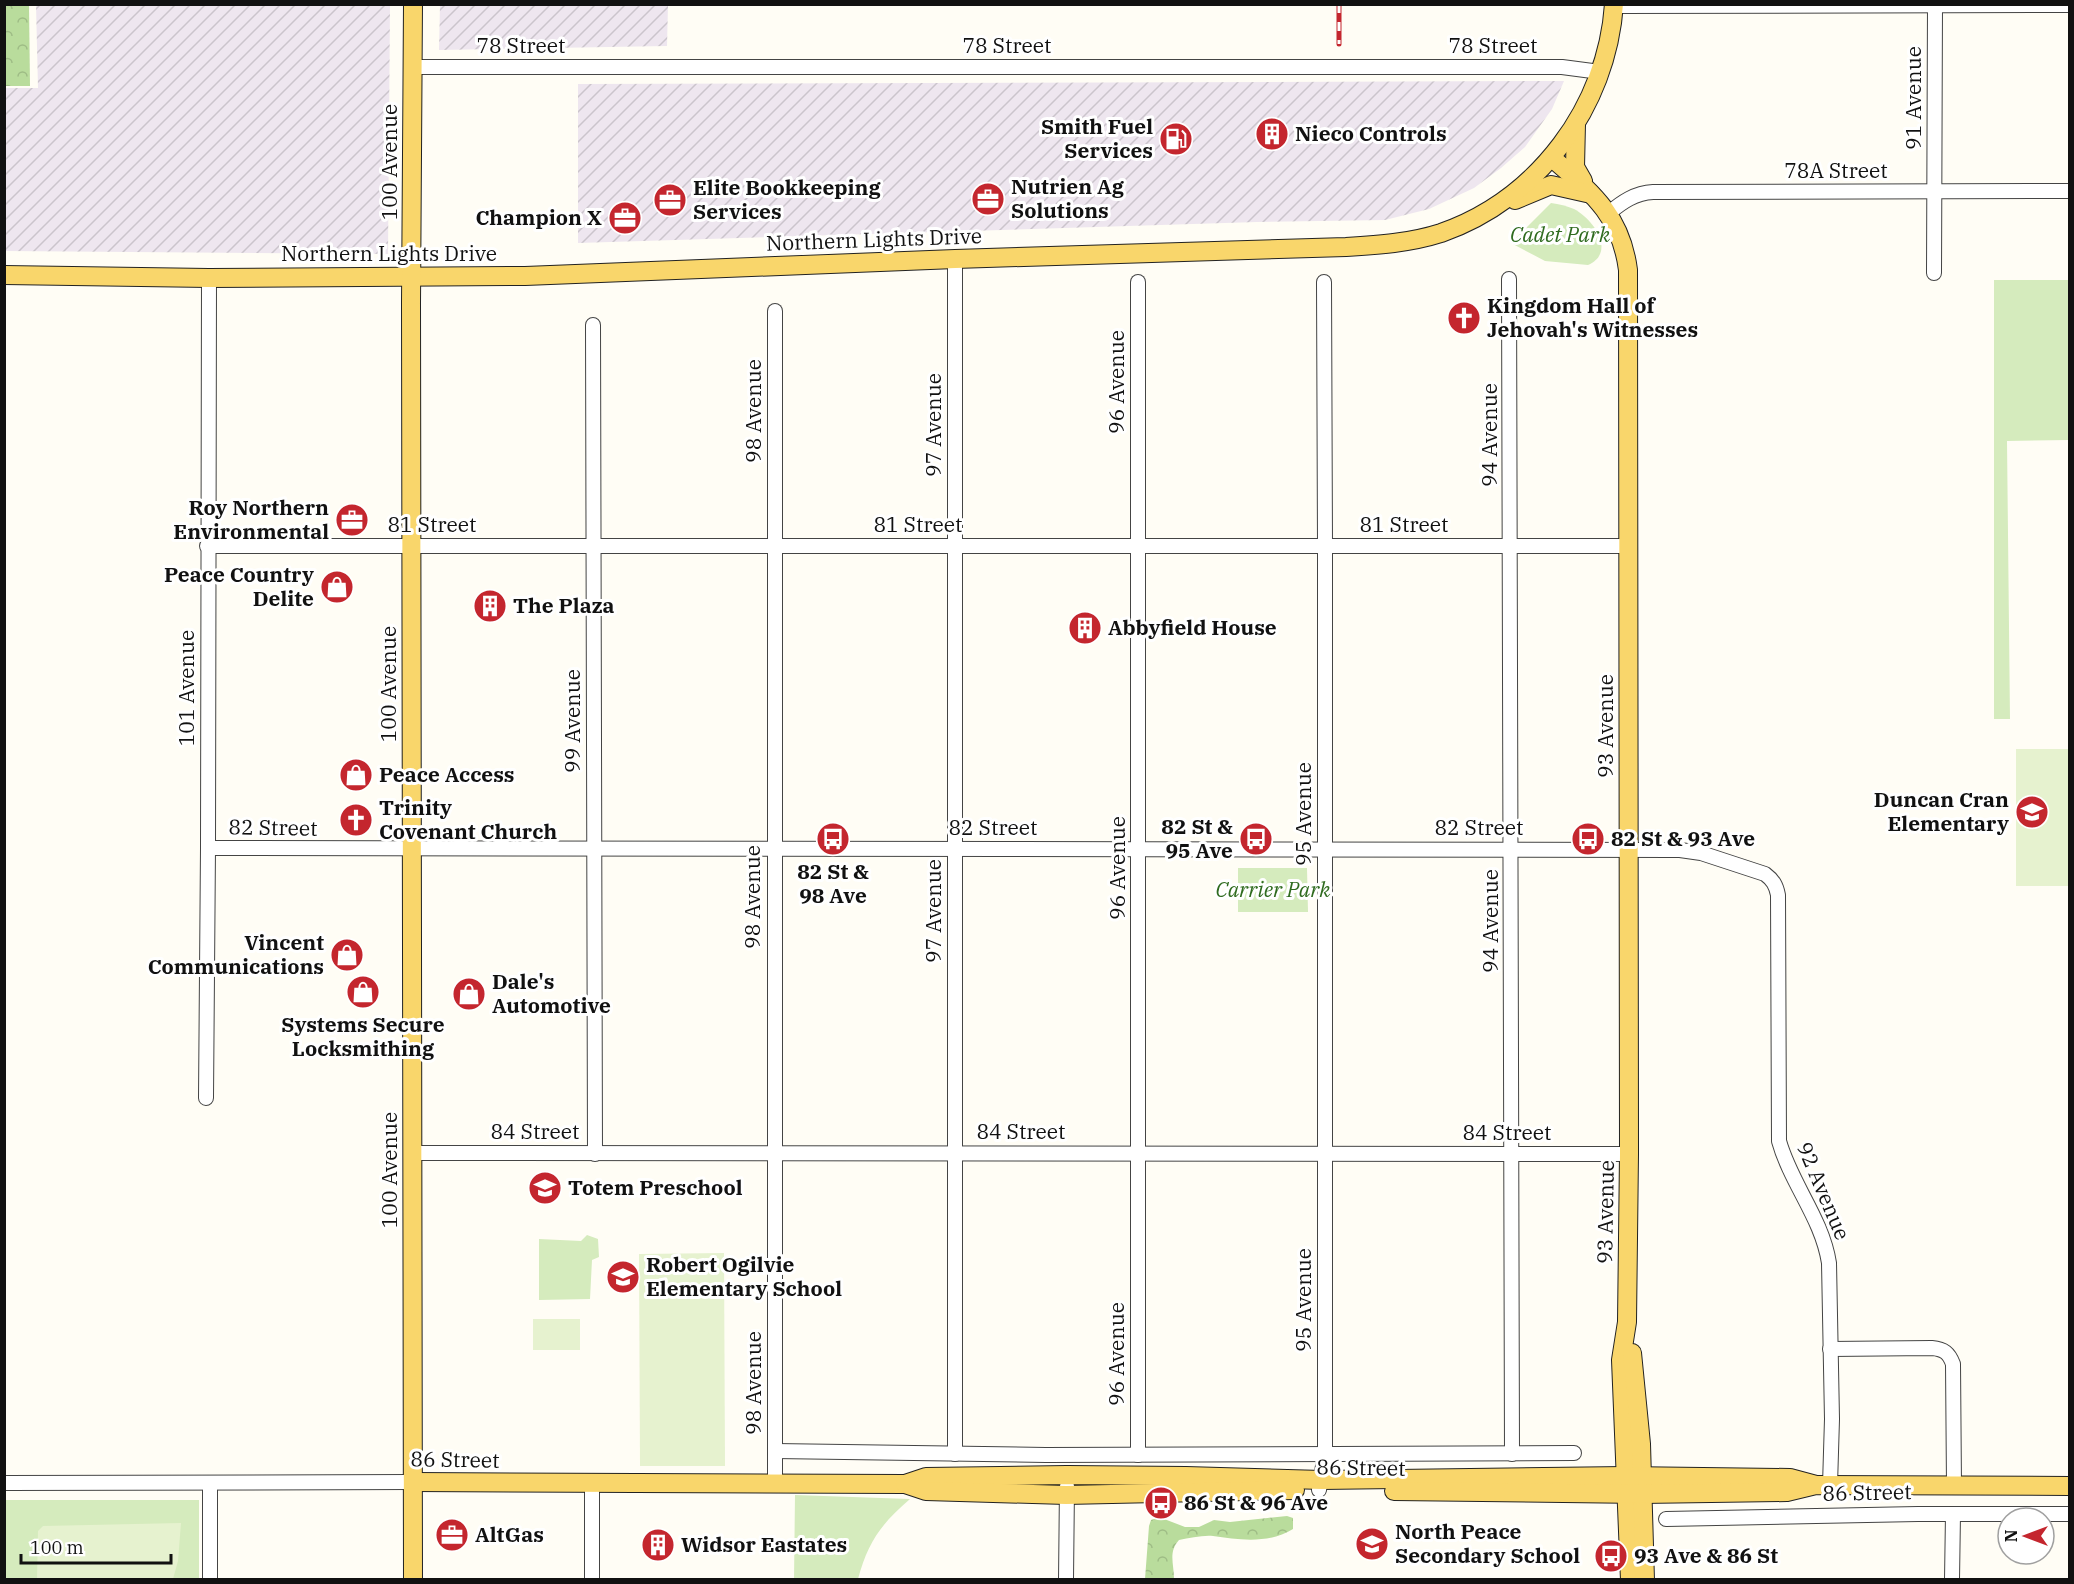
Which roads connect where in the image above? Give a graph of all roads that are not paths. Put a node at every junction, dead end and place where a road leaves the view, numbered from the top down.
1 (413, 4) edge
2 (1613, 5) edge
3 (1935, 5) edge
4 (2070, 5) edge
5 (413, 66) junction
6 (1600, 72) junction
7 (1576, 124) junction
8 (1552, 158) junction
9 (2070, 191) edge
10 (1935, 192) junction
11 (1593, 194) junction
12 (1609, 213) junction
13 (1482, 214) junction
14 (955, 259) junction
15 (1934, 273) dead end
16 (4, 275) edge
17 (412, 277) junction
18 (209, 278) junction
19 (1509, 279) dead end
20 (1138, 282) dead end
21 (1323, 282) dead end
22 (775, 311) dead end
23 (593, 325) dead end
24 (207, 546) junction
25 (412, 546) junction
26 (594, 546) junction
27 (774, 546) junction
28 (956, 546) junction
29 (1139, 546) junction
30 (1325, 546) junction
31 (1511, 546) junction
32 (1628, 546) junction
33 (208, 848) junction
34 (412, 849) junction
35 (774, 849) junction
36 (955, 849) junction
37 (1139, 849) junction
38 (1326, 849) junction
39 (1512, 849) junction
40 (594, 850) junction
41 (1628, 850) junction
42 (1772, 880) joint
43 (206, 1098) dead end
44 (412, 1152) junction
45 (1138, 1153) junction
46 (595, 1154) junction
47 (774, 1154) junction
48 (955, 1154) junction
49 (1325, 1154) junction
50 (1512, 1154) junction
51 (1629, 1154) junction
52 (1830, 1349) junction
53 (776, 1451) junction
54 (955, 1454) junction
55 (1324, 1454) junction
56 (1512, 1454) junction
57 (1574, 1454) dead end
58 (1138, 1455) junction
59 (1067, 1475) junction
60 (413, 1482) junction
61 (4, 1483) edge
62 (210, 1483) junction
63 (775, 1483) junction
64 (592, 1484) junction
65 (905, 1484) junction
66 (1321, 1485) junction
67 (1634, 1485) junction
68 (1823, 1485) junction
69 (1954, 1486) junction
70 (2070, 1486) edge
71 (1066, 1495) junction
72 (1953, 1514) junction
73 (2070, 1514) edge
74 (1666, 1519) dead end
75 (210, 1580) edge
76 (413, 1580) edge
77 (592, 1580) edge
78 (1066, 1580) edge
79 (1630, 1580) edge
80 (1645, 1580) edge
81 (1952, 1580) edge

1 - 5 main road, 100 Avenue
2 - 3 street
2 - 6 main road, Northern Lights Drive
3 - 4 street
3 - 10 street, 91 Avenue
5 - 6 street, 78 Street
5 - 17 main road, 100 Avenue
6 - 7 main road, Northern Lights Drive
7 - 8 main road, Northern Lights Drive
7 - 11 main road
8 - 11 main road, 93 Avenue
8 - 13 main road, Northern Lights Drive
9 - 10 street, 78A Street
10 - 12 street, 78A Street
10 - 15 street, 91 Avenue
11 - 12 main road, 93 Avenue
11 - 13 main road
12 - 32 main road, 93 Avenue
13 - 14 main road, Northern Lights Drive
14 - 17 main road, Northern Lights Drive
14 - 28 street, 97 Avenue
16 - 18 main road, Northern Lights Drive
17 - 18 main road, Northern Lights Drive
17 - 25 main road, 100 Avenue
18 - 24 street, 101 Avenue
19 - 31 street, 94 Avenue
20 - 29 street, 96 Avenue
21 - 30 street, 95 Avenue
22 - 27 street, 98 Avenue
23 - 26 street, 99 Avenue
24 - 25 street, 81 Street
24 - 33 street, 101 Avenue
25 - 26 street, 81 Street
25 - 34 main road, 100 Avenue
26 - 27 street, 81 Street
26 - 40 street, 99 Avenue
27 - 28 street, 81 Street
27 - 35 street, 98 Avenue
28 - 29 street, 81 Street
28 - 36 street, 97 Avenue
29 - 30 street, 81 Street
29 - 37 street, 96 Avenue
30 - 31 street, 81 Street
30 - 38 street, 95 Avenue
31 - 32 street, 81 Street
31 - 39 street, 94 Avenue
32 - 41 main road, 93 Avenue
33 - 34 street, 82 Street
33 - 43 street, 101 Avenue
34 - 40 street, 82 Street
34 - 44 main road, 100 Avenue
35 - 36 street, 82 Street
35 - 40 street, 82 Street
35 - 47 street, 98 Avenue
36 - 37 street, 82 Street
36 - 48 street, 97 Avenue
37 - 38 street, 82 Street
37 - 45 street, 96 Avenue
38 - 39 street, 82 Street
38 - 49 street, 95 Avenue
39 - 41 street, 82 Street
39 - 50 street, 94 Avenue
40 - 46 street, 99 Avenue
41 - 42 street, 82 Street
41 - 51 main road, 93 Avenue
42 - 52 street, 92 Avenue
44 - 46 street, 84 Street
44 - 60 main road, 100 Avenue
45 - 48 street, 84 Street
45 - 49 street, 84 Street
45 - 58 street, 96 Avenue
46 - 47 street, 84 Street
47 - 48 street, 84 Street
47 - 53 street, 98 Avenue
48 - 54 street, 97 Avenue
49 - 50 street, 84 Street
49 - 55 street, 95 Avenue
50 - 51 street, 84 Street
50 - 56 street, 94 Avenue
51 - 67 main road, 93 Avenue
52 - 68 street, 92 Avenue
52 - 69 street
53 - 54 street, 86 Street
53 - 63 street, 98 Avenue
54 - 58 street, 86 Street
55 - 56 street, 86 Street
55 - 58 street, 86 Street
55 - 66 street, 95 Avenue
56 - 57 street, 86 Street
59 - 65 main road, 86 Street
59 - 66 main road, 86 Street
59 - 71 street
60 - 62 street, 86 Street
60 - 64 main road, 86 Street
60 - 76 main road, 100 Avenue
61 - 62 street, 86 Street
62 - 75 street
63 - 64 main road, 86 Street
63 - 65 main road, 86 Street
64 - 77 street
65 - 71 main road, 86 Street
66 - 67 main road, 86 Street
66 - 71 main road, 86 Street
67 - 68 main road, 86 Street
67 - 79 main road, 93 Avenue
67 - 80 main road, 93 Avenue
68 - 69 main road, 86 Street
69 - 70 main road, 86 Street
71 - 78 street
72 - 73 street, 86 Street
72 - 74 street, 86 Street
72 - 81 street

